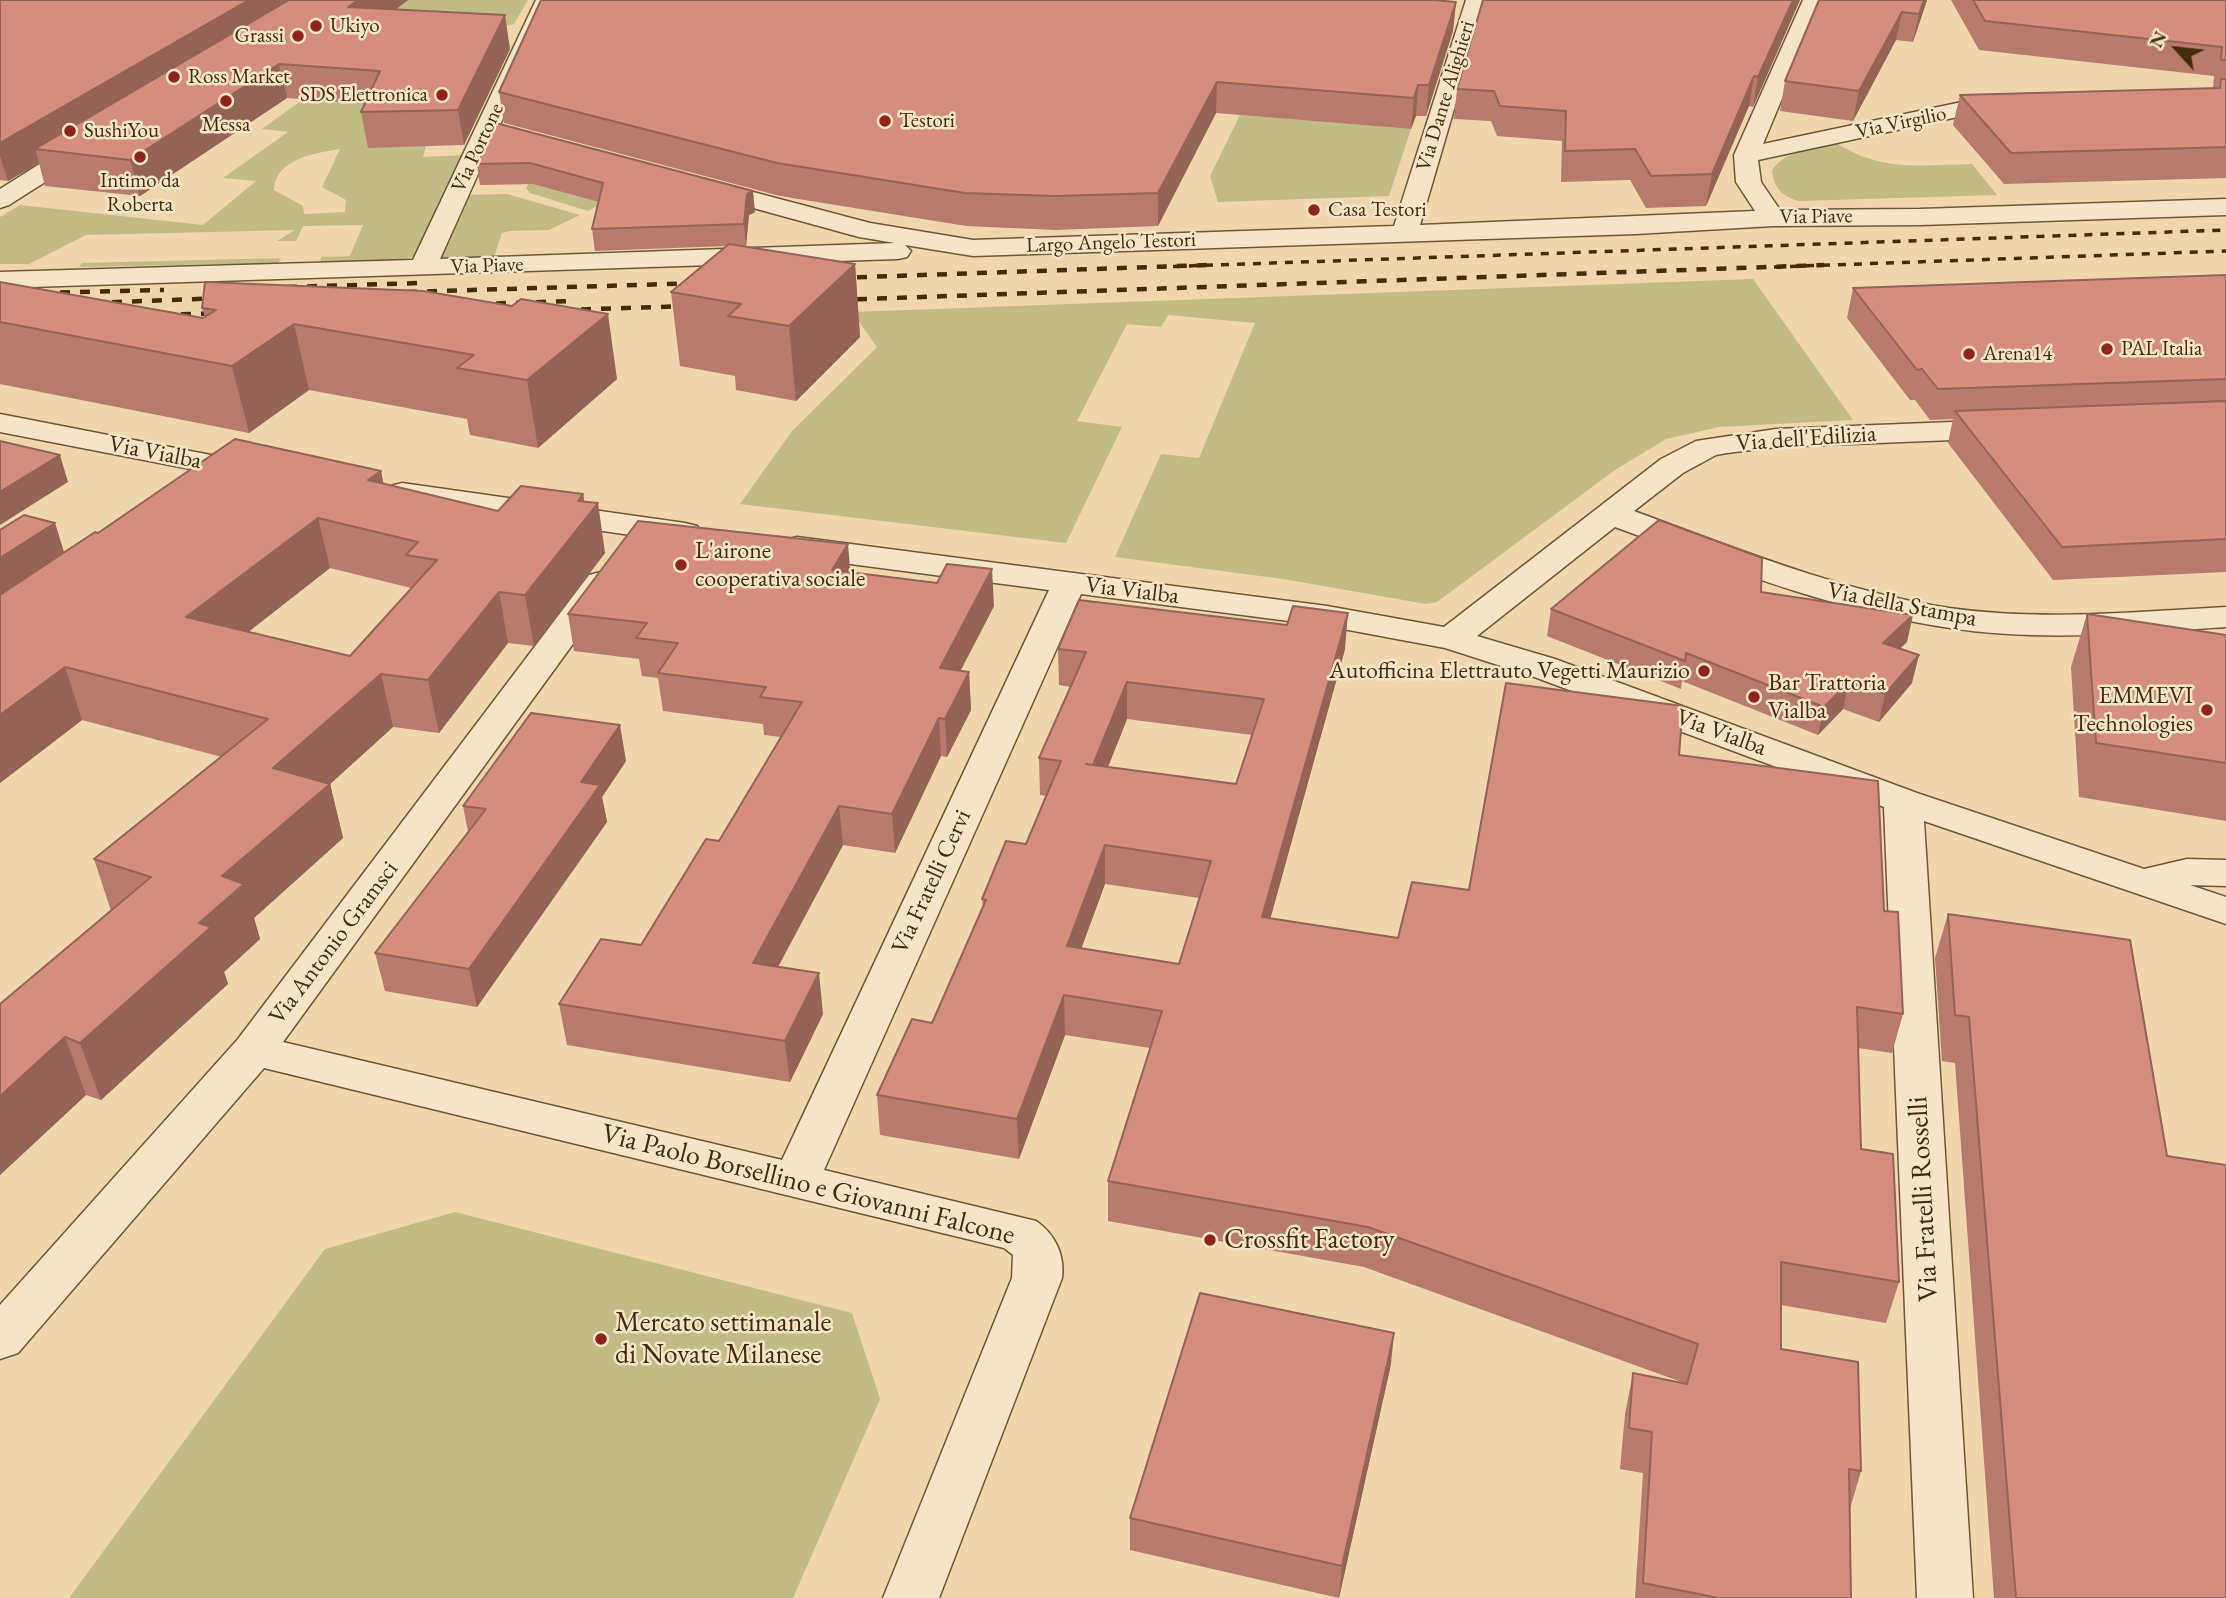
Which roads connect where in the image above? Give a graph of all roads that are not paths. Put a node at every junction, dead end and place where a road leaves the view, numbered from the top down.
1 (546, 0) edge
2 (1476, 0) edge
3 (1813, 0) edge
4 (2027, 104) edge
5 (99, 138) edge
6 (1746, 155) junction
7 (685, 182) edge
8 (0, 200) edge
9 (2226, 206) edge
10 (1773, 218) junction
11 (819, 219) junction
12 (1405, 232) junction
13 (973, 248) junction
14 (817, 254) junction
15 (423, 268) junction
16 (0, 279) edge
17 (0, 424) edge
18 (2031, 428) edge
19 (371, 489) edge
20 (212, 495) edge
21 (1611, 514) junction
22 (643, 528) junction
23 (712, 537) edge
24 (766, 544) edge
25 (1069, 583) junction
26 (2219, 623) edge
27 (1451, 639) junction
28 (1903, 801) junction
29 (2226, 873) edge
30 (2142, 883) junction
31 (2226, 911) edge
32 (254, 1050) junction
33 (795, 1182) junction
34 (0, 1339) edge
35 (911, 1598) edge
36 (1945, 1598) edge

1 - 15 street, Via Portone
2 - 12 street, Via Dante Alighieri
3 - 6 street
4 - 6 street, Via Virgilio
5 - 8 street
6 - 10 street
7 - 11 street, Largo Angelo Testori
9 - 10 street, Via Piave
10 - 12 street, Via Piave
11 - 13 street, Largo Angelo Testori
11 - 14 street
12 - 13 street, Largo Angelo Testori
13 - 14 street, Via Piave
14 - 15 street, Via Piave
15 - 16 street, Via Piave
17 - 20 street, Via Vialba
18 - 21 street, Via dell'Edilizia
19 - 22 street
21 - 26 street, Via della Stampa
21 - 27 street, Via dell'Edilizia
22 - 23 street
22 - 32 street, Via Antonio Gramsci
24 - 25 street, Via Vialba
25 - 27 street, Via Vialba
25 - 33 street, Via Fratelli Cervi
27 - 28 street, Via Vialba
28 - 30 street, Via Vialba
28 - 36 street, Via Fratelli Rosselli
29 - 30 street
30 - 31 street, Via Vialba
32 - 33 street, Via Paolo Borsellino e Giovanni Falcone
32 - 34 street, Via Antonio Gramsci
33 - 35 street, Via Paolo Borsellino e Giovanni Falcone

